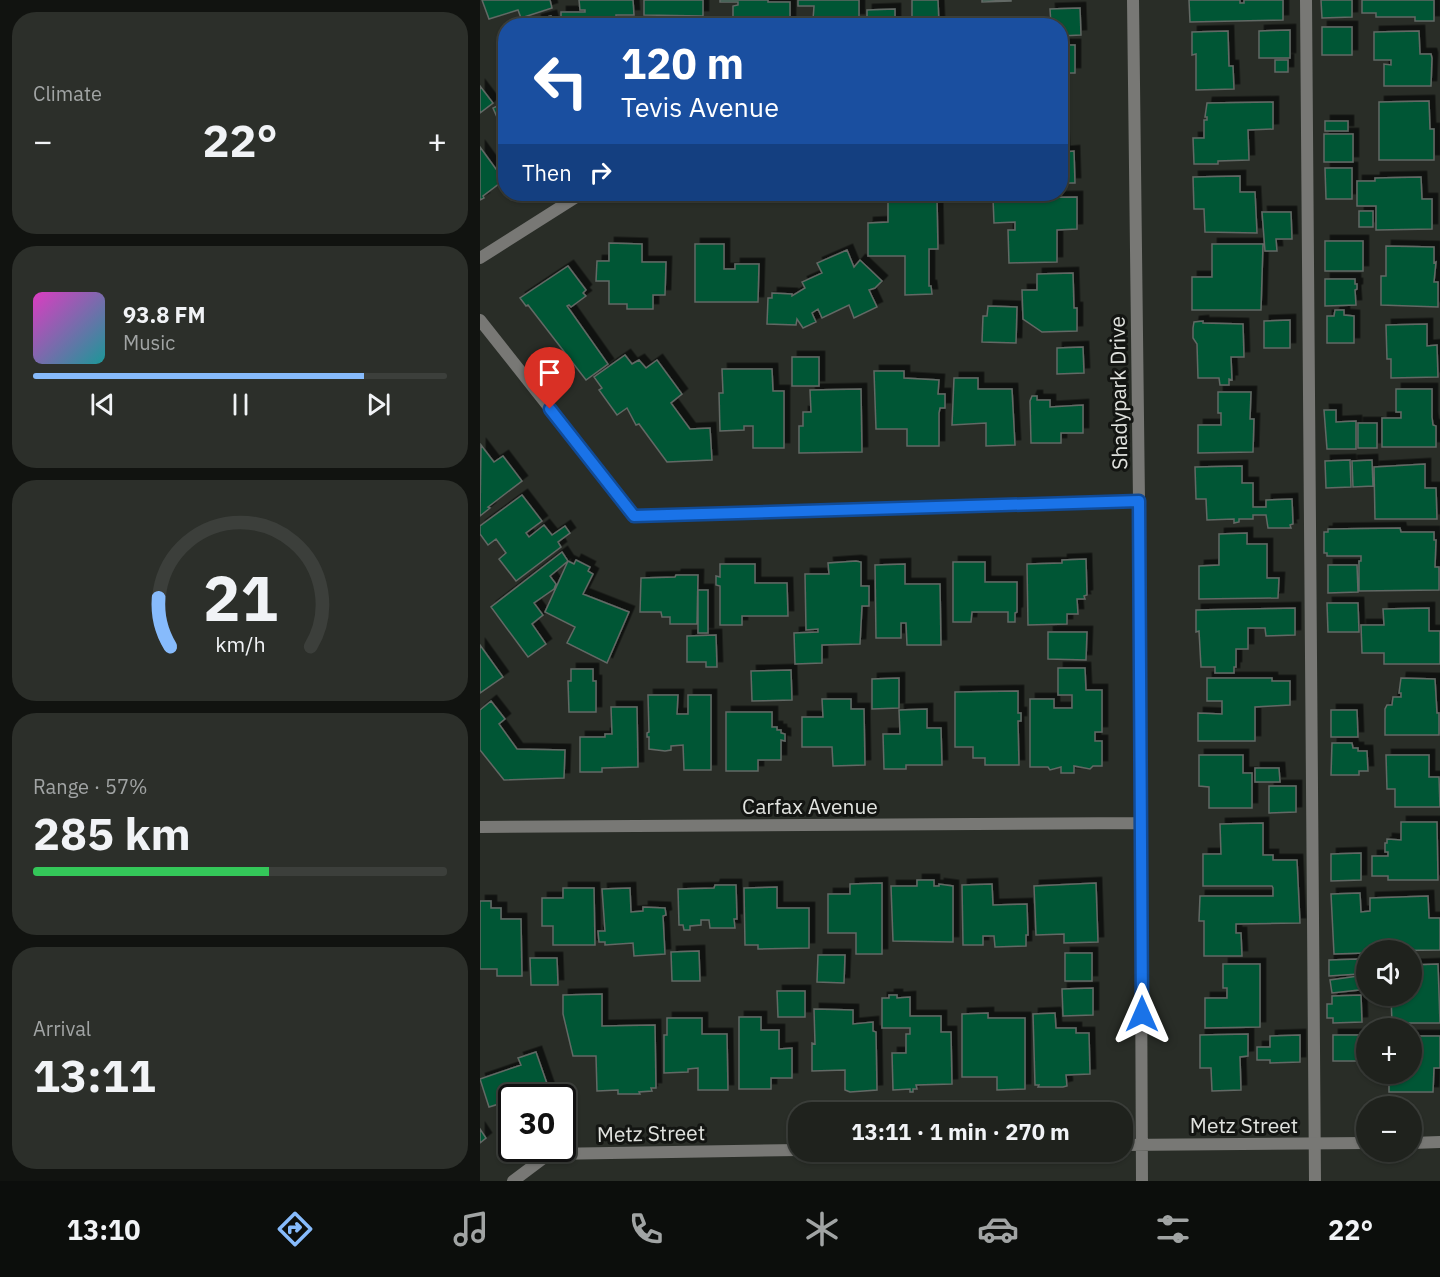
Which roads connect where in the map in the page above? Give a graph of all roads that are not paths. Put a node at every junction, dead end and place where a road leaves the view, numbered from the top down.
1 (1132, 0) edge
2 (1306, 0) edge
3 (570, 201) edge
4 (480, 258) edge
5 (480, 320) edge
6 (1139, 501) junction
7 (1140, 824) junction
8 (480, 827) edge
9 (1440, 1142) edge
10 (1356, 1143) edge
11 (1422, 1143) edge
12 (1316, 1144) junction
13 (1133, 1145) edge
14 (1143, 1145) junction
15 (788, 1150) edge
16 (513, 1181) edge
17 (1142, 1181) edge
18 (1315, 1181) edge

1 - 6 street, Shadypark Drive
2 - 12 street
3 - 4 street
5 - 6 street
6 - 7 street, Shadypark Drive
7 - 8 street, Carfax Avenue
7 - 14 street, Shadypark Drive
9 - 11 street
10 - 12 street, Metz Street
12 - 14 street, Metz Street
12 - 18 street
13 - 14 street, Metz Street
14 - 17 street, Shadypark Drive
15 - 16 street, Metz Street

